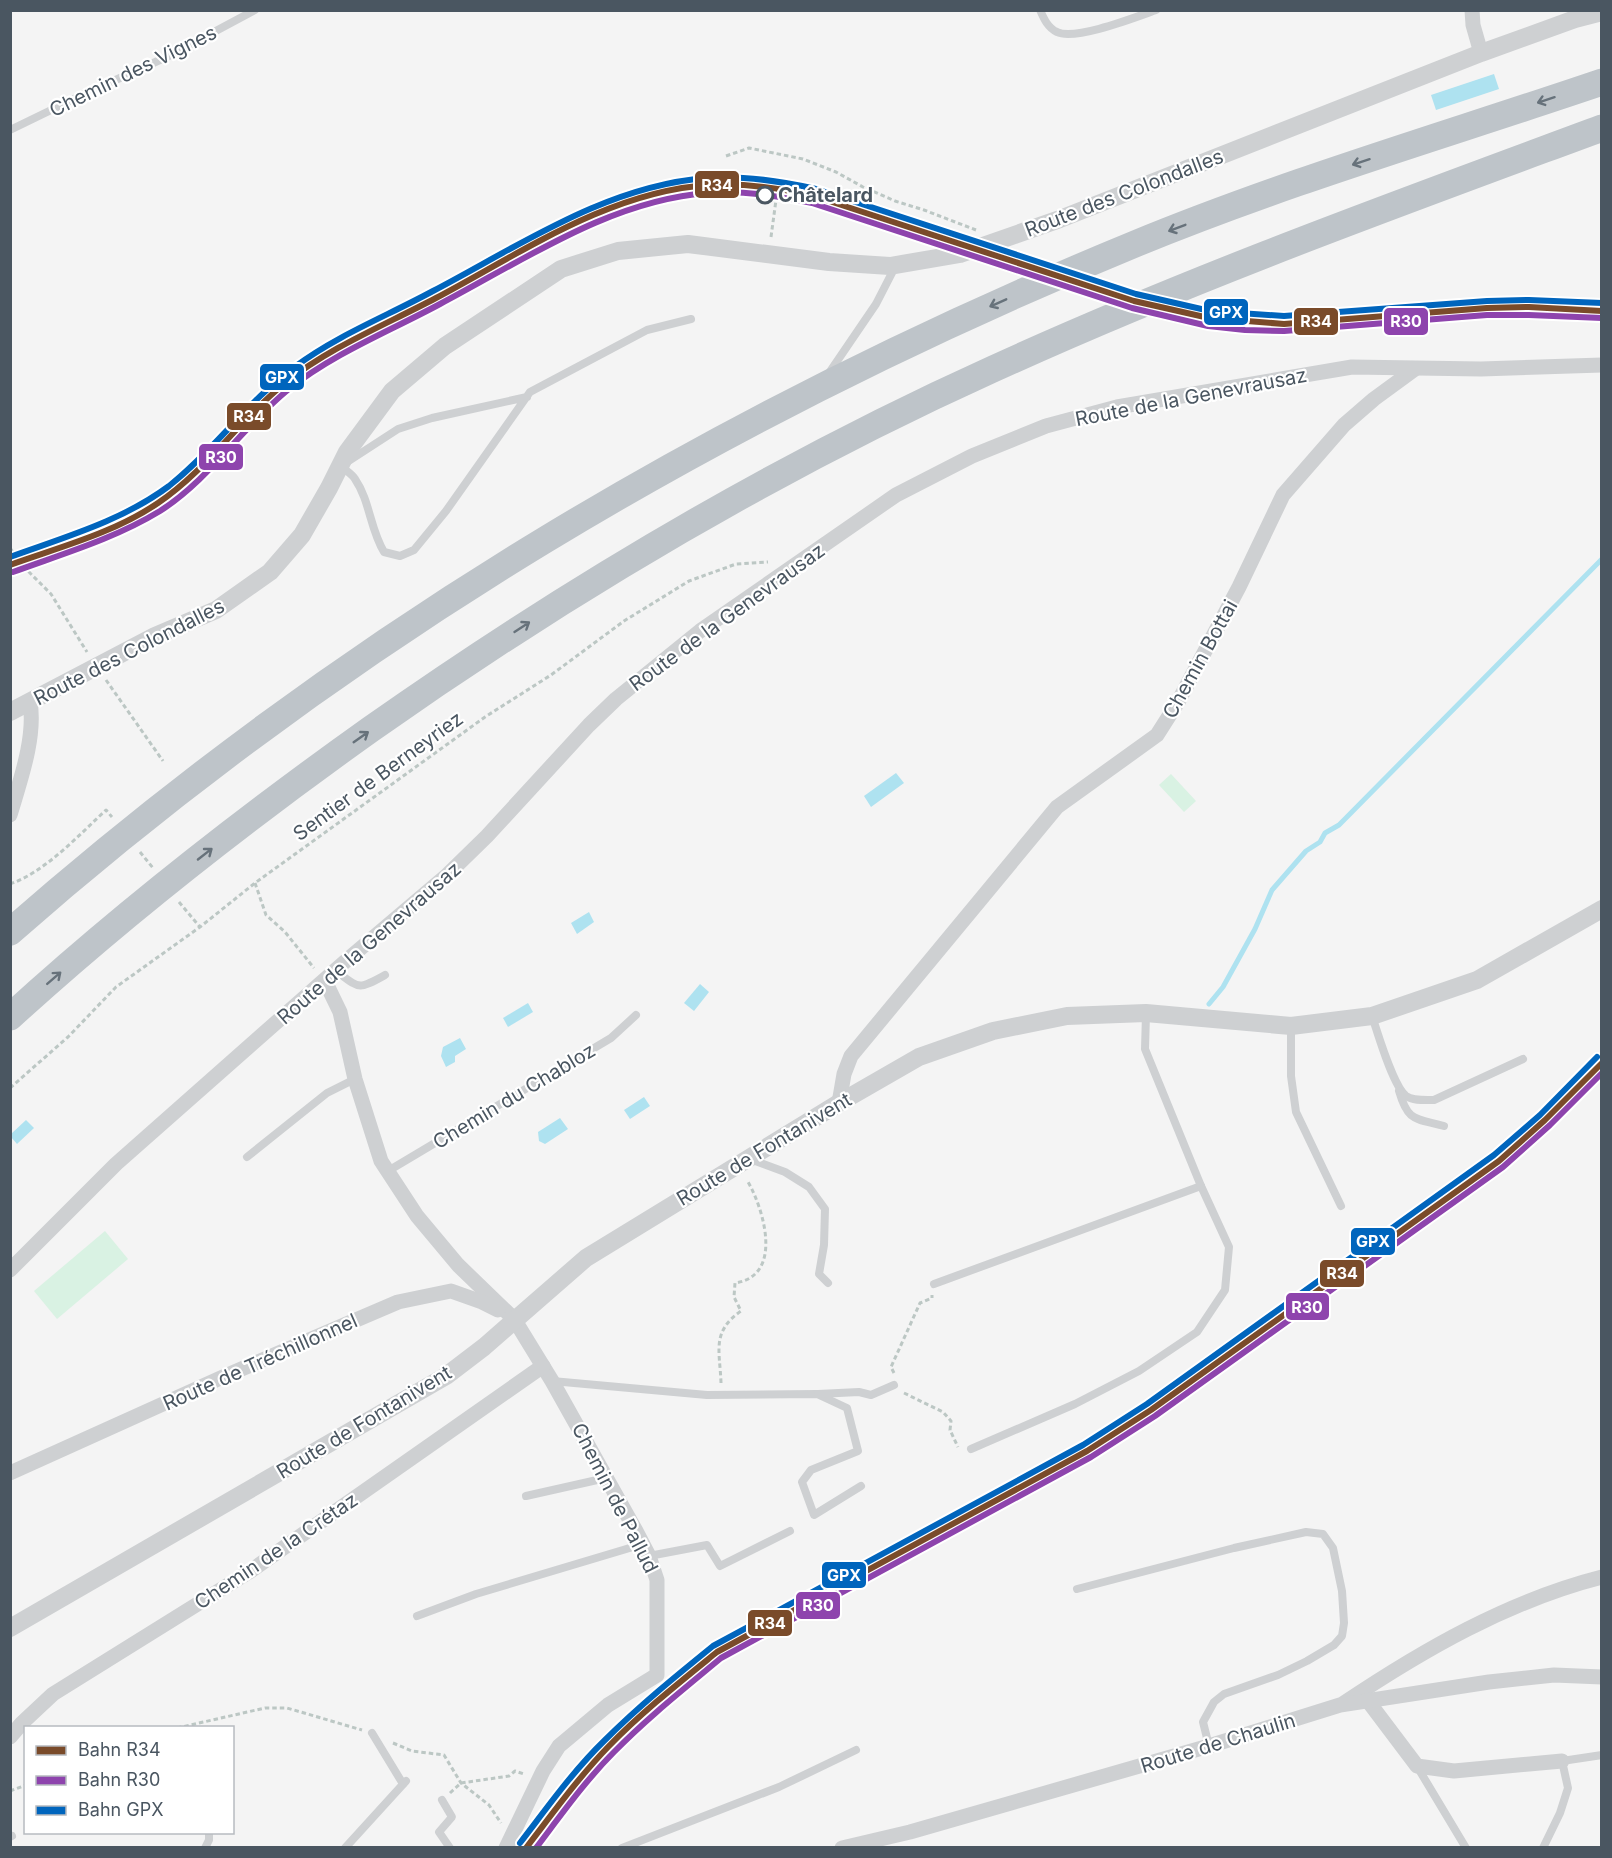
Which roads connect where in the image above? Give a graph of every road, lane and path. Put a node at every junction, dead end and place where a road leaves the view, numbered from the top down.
1 (255, 10) edge
2 (1040, 10) edge
3 (1156, 10) edge
4 (1472, 10) edge
5 (1602, 12) edge
6 (1481, 53) junction
7 (1602, 82) edge
8 (1602, 128) edge
9 (10, 130) edge
10 (726, 156) dead end
11 (776, 200) dead end
12 (978, 231) dead end
13 (771, 237) dead end
14 (896, 265) junction
15 (690, 319) dead end
16 (1602, 365) edge
17 (1415, 369) junction
18 (819, 387) junction
19 (527, 397) junction
20 (341, 466) junction
21 (10, 548) edge
22 (769, 562) dead end
23 (97, 667) junction
24 (30, 702) junction
25 (10, 712) edge
26 (163, 761) dead end
27 (10, 815) edge
28 (40, 868) dead end
29 (255, 883) junction
30 (10, 884) edge
31 (1602, 909) edge
32 (10, 932) edge
33 (325, 974) junction
34 (385, 975) dead end
35 (1146, 1013) junction
36 (636, 1015) dead end
37 (1372, 1016) junction
38 (10, 1017) edge
39 (1291, 1026) junction
40 (1523, 1059) dead end
41 (355, 1079) junction
42 (1398, 1087) junction
43 (10, 1088) edge
44 (839, 1103) junction
45 (1444, 1126) dead end
46 (248, 1157) dead end
47 (743, 1162) junction
48 (388, 1171) junction
49 (1201, 1186) junction
50 (1341, 1206) dead end
51 (10, 1269) edge
52 (828, 1283) dead end
53 (934, 1284) joint
54 (514, 1319) junction
55 (543, 1366) junction
56 (552, 1381) junction
57 (894, 1385) junction
58 (817, 1394) junction
59 (721, 1395) junction
60 (971, 1449) joint
61 (10, 1473) edge
62 (606, 1478) junction
63 (861, 1486) dead end
64 (526, 1496) dead end
65 (789, 1531) dead end
66 (646, 1550) junction
67 (1602, 1577) edge
68 (1077, 1589) dead end
69 (417, 1616) dead end
70 (10, 1628) edge
71 (1602, 1677) edge
72 (1368, 1701) junction
73 (1340, 1706) junction
74 (186, 1726) edge
75 (372, 1733) junction
76 (10, 1737) edge
77 (1209, 1746) junction
78 (856, 1750) dead end
79 (1602, 1755) edge
80 (1562, 1761) junction
81 (1417, 1766) junction
82 (515, 1772) dead end
83 (461, 1783) junction
84 (442, 1800) dead end
85 (509, 1843) edge
86 (345, 1848) edge
87 (450, 1848) edge
88 (622, 1848) edge
89 (842, 1848) edge
90 (1466, 1848) edge
91 (1543, 1848) edge

1 - 9 lane, Chemin des Vignes
2 - 3 lane
4 - 6 street
5 - 6 street, Route des Colondalles
6 - 14 street, Route des Colondalles
7 -> 18 highway
38 -> 8 highway
10 - 12 path
11 - 13 path
14 - 18 lane
14 - 20 street, Route des Colondalles
15 - 19 lane
16 - 17 street, Route de la Genevrausaz
17 - 33 street, Route de la Genevrausaz
17 - 44 street, Chemin Bottai
18 - 32 highway
19 - 20 lane
19 - 20 lane
20 - 23 street, Route des Colondalles
21 - 23 path
22 - 29 path, Sentier de Berneyriez
23 - 24 street, Route des Colondalles
23 - 26 path
24 - 25 street, Route des Colondalles
24 - 27 street
28 - 30 path
29 - 33 path
29 - 43 path, Sentier de Berneyriez
31 - 37 street, Route de Fontanivent
33 - 34 lane
33 - 41 street
33 - 51 street, Route de la Genevrausaz
35 - 39 street, Route de Fontanivent
35 - 44 street, Route de Fontanivent
35 - 49 lane
36 - 48 lane, Chemin du Chabloz
37 - 39 street, Route de Fontanivent
37 - 42 lane
39 - 50 lane
40 - 42 lane
41 - 46 lane
41 - 48 street
42 - 45 lane
44 - 47 street, Route de Fontanivent
47 - 52 lane
47 - 54 street, Route de Fontanivent
47 - 59 path
48 - 54 street
49 - 53 lane
49 - 60 lane
53 - 57 path
54 - 55 street, Chemin de Pallud
54 - 61 street, Route de Tréchillonnel
54 - 70 street, Route de Fontanivent
55 - 56 street, Chemin de Pallud
55 - 76 street, Chemin de la Crétaz
56 - 59 lane
56 - 62 street, Chemin de Pallud
57 - 58 lane
57 - 60 path
58 - 59 lane
58 - 63 lane
62 - 64 lane
62 - 66 street, Chemin de Pallud
65 - 66 lane
66 - 69 lane
66 - 85 street, Chemin de Pallud
67 - 73 street
68 - 77 lane
71 - 72 street, Route de Chaulin
72 - 73 street, Route de Chaulin
72 - 81 street
73 - 77 street, Route de Chaulin
74 - 75 path
75 - 83 path
75 - 86 lane
77 - 89 street, Route de Chaulin
78 - 88 lane
79 - 80 lane
80 - 81 street
80 - 91 lane
81 - 90 lane
82 - 83 path
83 - 85 path
84 - 87 lane

